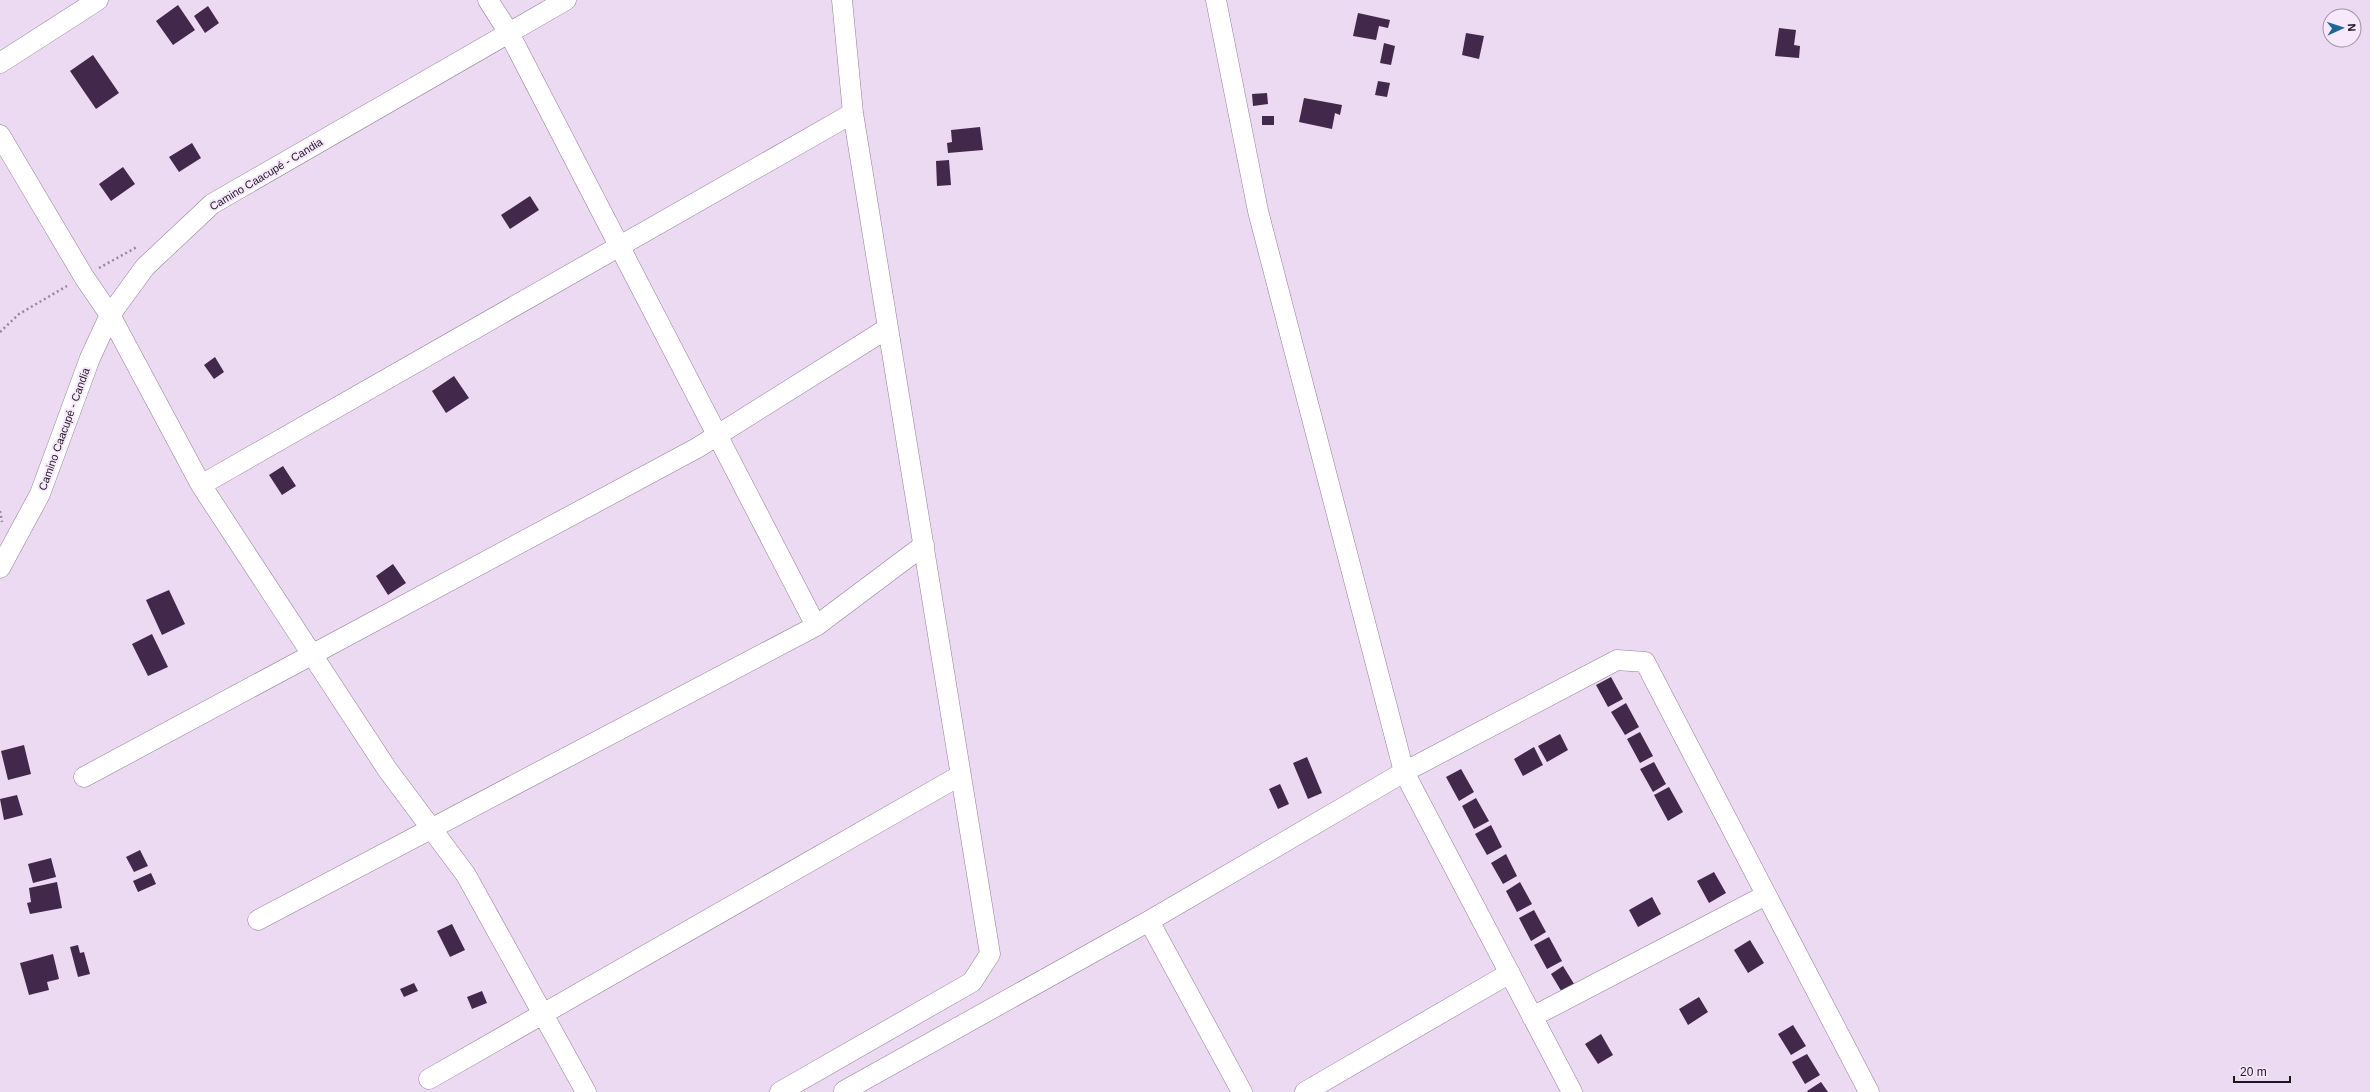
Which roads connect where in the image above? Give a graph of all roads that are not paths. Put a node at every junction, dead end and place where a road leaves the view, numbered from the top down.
1 (98, 0) edge
2 (488, 0) edge
3 (566, 0) edge
4 (842, 0) edge
5 (1216, 0) edge
6 (509, 33) junction
7 (0, 63) edge
8 (853, 113) junction
9 (0, 135) edge
10 (619, 247) junction
11 (110, 315) junction
12 (888, 328) junction
13 (717, 436) junction
14 (200, 485) junction
15 (924, 545) junction
16 (0, 568) edge
17 (816, 626) junction
18 (312, 655) junction
19 (1404, 772) junction
20 (961, 775) junction
21 (84, 777) dead end
22 (432, 829) junction
23 (1766, 895) junction
24 (258, 920) dead end
25 (1149, 921) junction
26 (1510, 973) junction
27 (543, 1014) junction
28 (1532, 1017) junction
29 (830, 1064) junction
30 (429, 1079) dead end
31 (586, 1092) edge
32 (780, 1092) edge
33 (844, 1092) edge
34 (1242, 1092) edge
35 (1305, 1092) edge
36 (1572, 1092) edge
37 (1869, 1092) edge

1 - 7 street
2 - 6 street
3 - 6 street, Camino Caacupé - Candia
4 - 8 street
5 - 19 street
6 - 10 street
6 - 11 street, Camino Caacupé - Candia
8 - 10 street
8 - 12 street
9 - 11 street
10 - 13 street
10 - 14 street
11 - 14 street
11 - 16 street, Camino Caacupé - Candia
12 - 13 street
12 - 15 street
13 - 17 street
13 - 18 street
14 - 18 street
15 - 17 street
15 - 20 street
17 - 22 street
18 - 21 street
18 - 22 street
19 - 23 street
19 - 25 street
19 - 26 street
20 - 27 street
20 - 29 street
22 - 24 street
22 - 27 street
23 - 28 street
23 - 37 street
25 - 33 street
25 - 34 street
26 - 28 street
26 - 35 street
27 - 30 street
27 - 31 street
28 - 36 street
29 - 32 street
29 - 33 street

